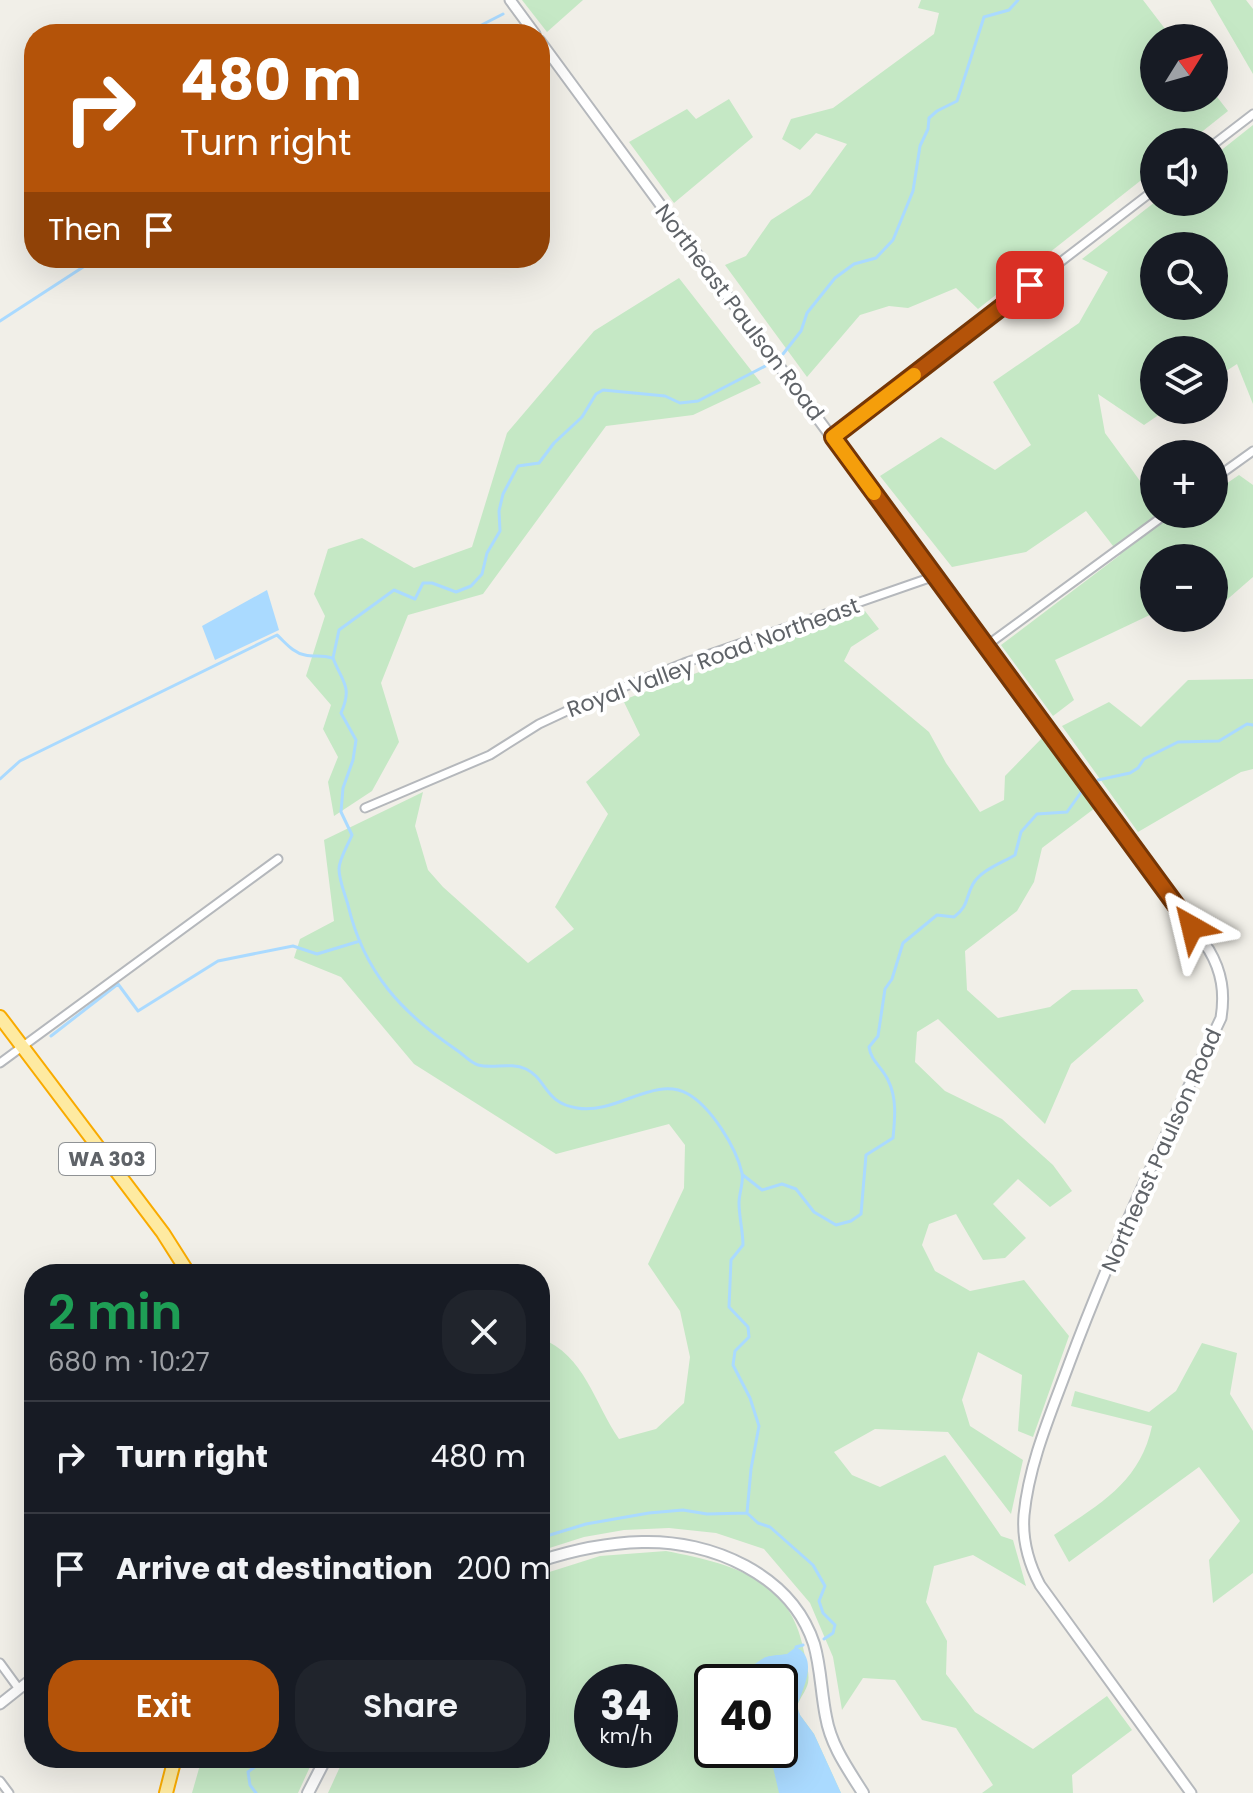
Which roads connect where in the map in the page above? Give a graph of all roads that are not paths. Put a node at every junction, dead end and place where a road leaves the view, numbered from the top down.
1 (510, 0) edge
2 (528, 24) edge
3 (550, 55) edge
4 (1253, 114) edge
5 (1228, 133) edge
6 (1140, 201) edge
7 (833, 437) junction
8 (1253, 451) edge
9 (1228, 469) edge
10 (1147, 528) edge
11 (935, 576) junction
12 (986, 646) junction
13 (365, 808) dead end
14 (278, 859) dead end
15 (0, 1017) edge
16 (22, 1046) junction
17 (0, 1063) edge
18 (183, 1264) edge
19 (550, 1558) edge
20 (0, 1663) edge
21 (24, 1685) edge
22 (19, 1689) junction
23 (0, 1704) edge
24 (172, 1768) edge
25 (321, 1768) edge
26 (0, 1781) edge
27 (9, 1793) edge
28 (166, 1793) edge
29 (308, 1793) edge
30 (863, 1793) edge
31 (1191, 1793) edge

1 - 2 street
3 - 7 street, Northeast Paulson Road
4 - 5 street
6 - 7 street
7 - 11 street, Northeast Paulson Road
8 - 9 street
10 - 12 street
11 - 12 street, Northeast Paulson Road
11 - 13 street, Royal Valley Road Northeast
12 - 31 street, Northeast Paulson Road
14 - 16 street
15 - 16 highway, WA 303
16 - 17 street
16 - 18 highway, WA 303
19 - 30 main road
20 - 22 street
21 - 22 street
22 - 23 street
24 - 28 highway
25 - 29 main road
26 - 27 street

